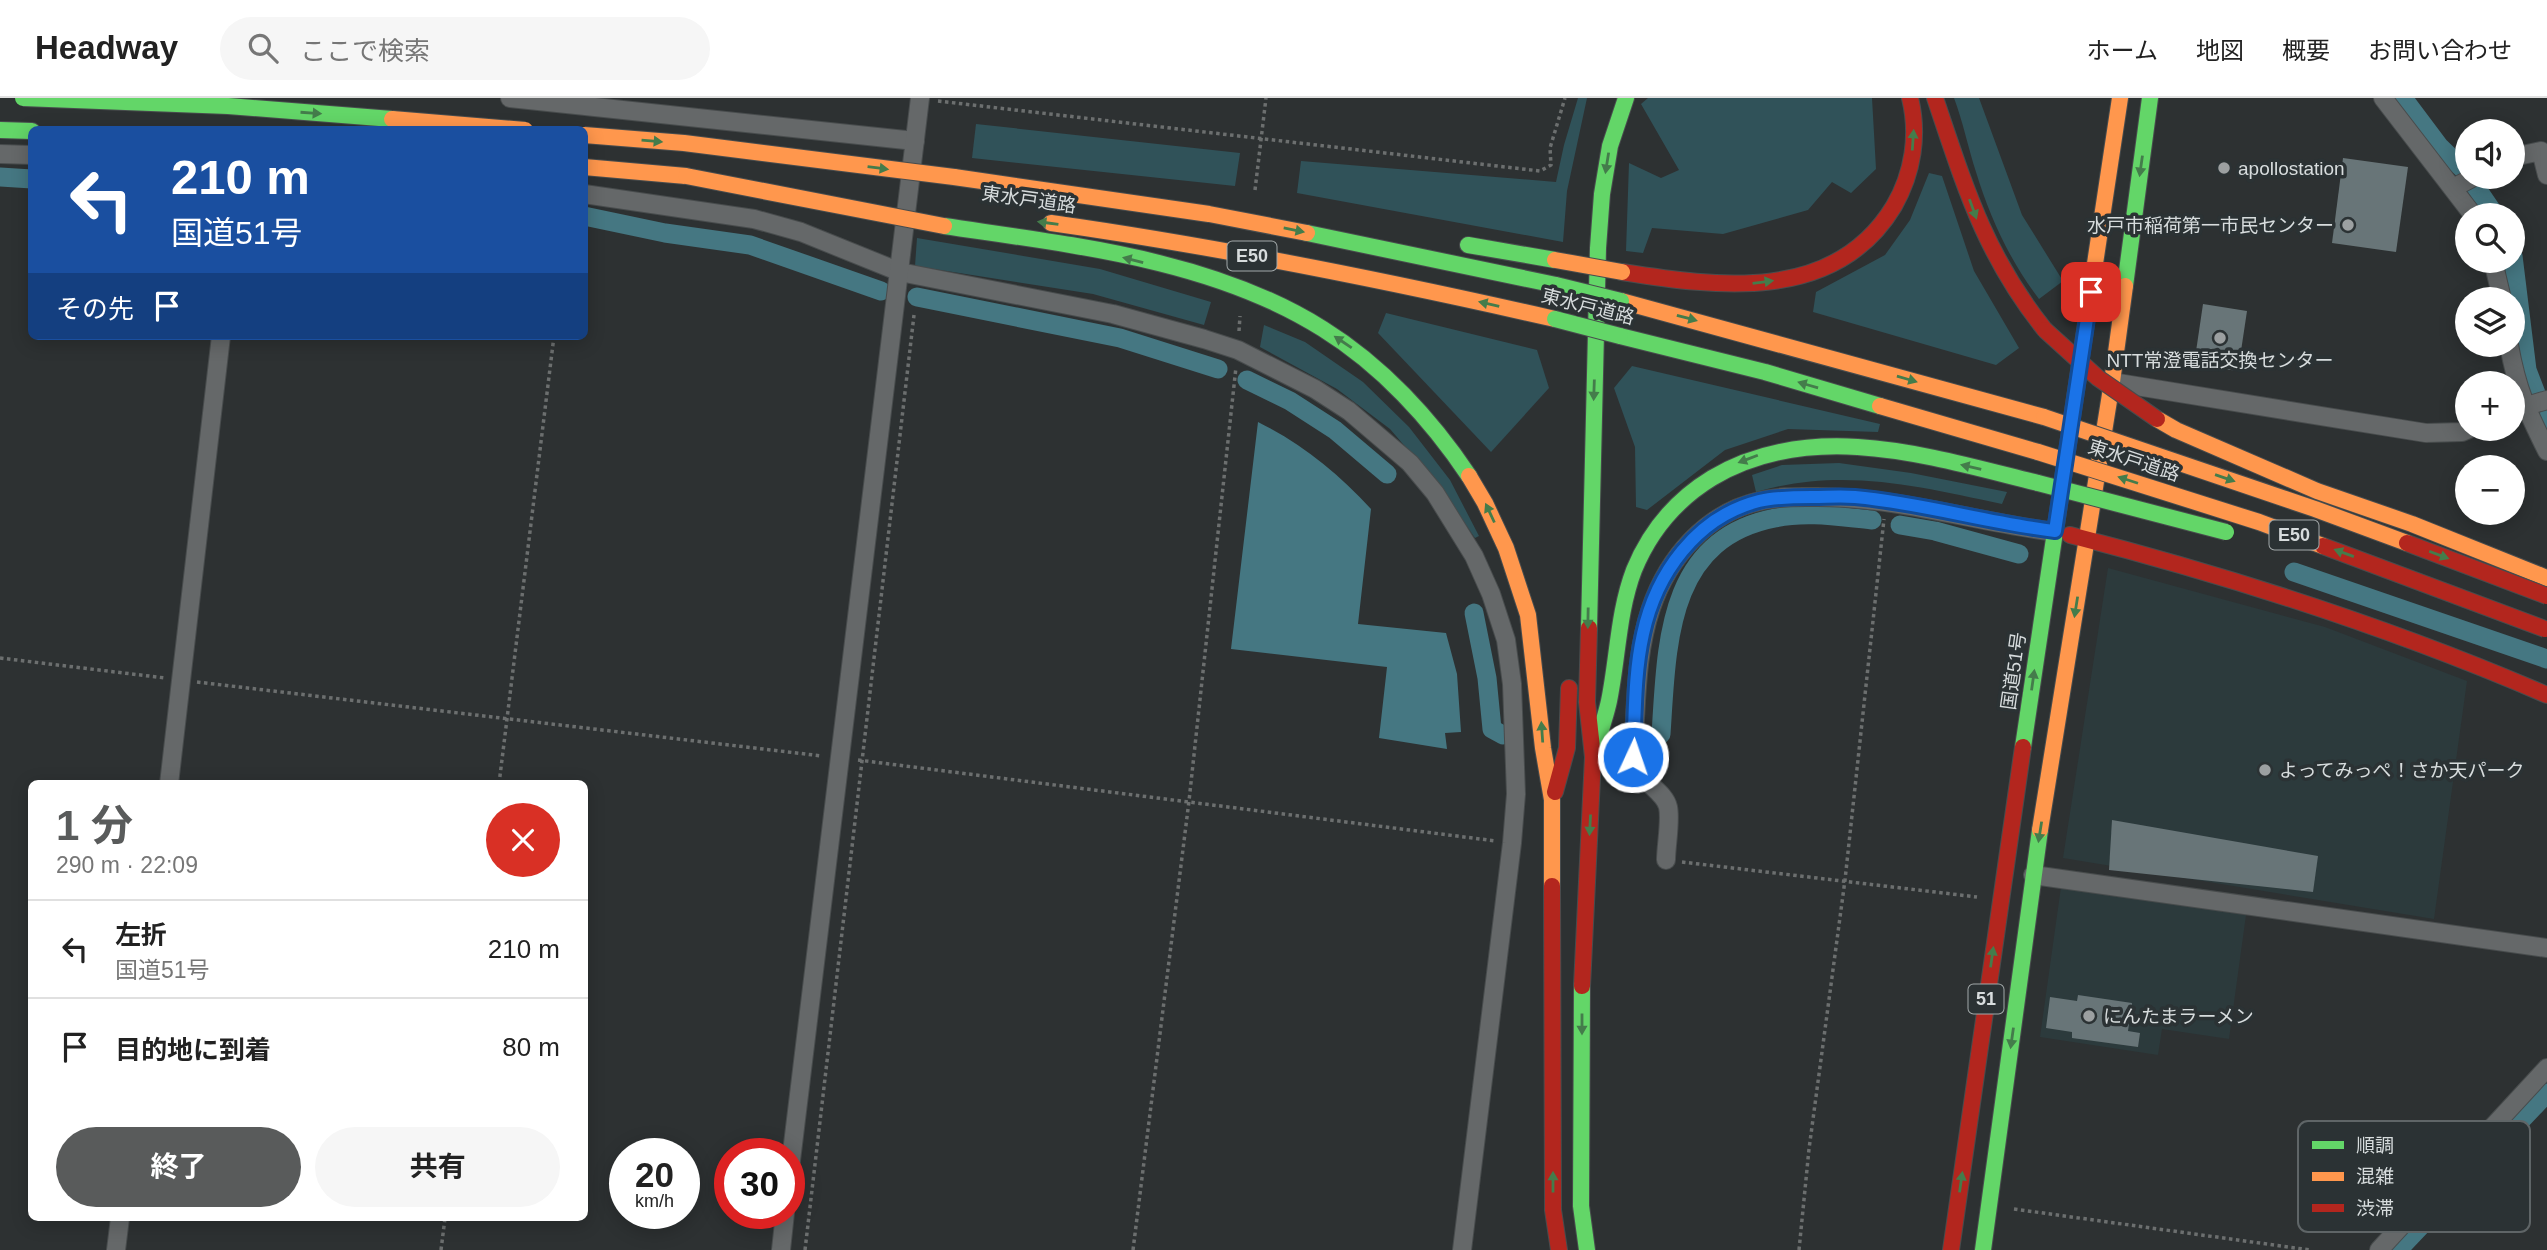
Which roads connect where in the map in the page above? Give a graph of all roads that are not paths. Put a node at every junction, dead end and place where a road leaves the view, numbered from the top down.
1 (23, 98) edge
2 (250, 98) edge
3 (510, 98) edge
4 (920, 98) edge
5 (1626, 98) edge
6 (1910, 98) edge
7 (1935, 98) edge
8 (2120, 98) edge
9 (2150, 98) edge
10 (2383, 98) edge
11 (246, 126) edge
12 (476, 126) edge
13 (0, 130) edge
14 (28, 131) edge
15 (588, 135) edge
16 (915, 141) junction
17 (0, 153) edge
18 (28, 155) edge
19 (2525, 155) edge
20 (588, 167) edge
21 (2455, 172) edge
22 (2547, 175) edge
23 (686, 176) junction
24 (588, 195) edge
25 (1130, 202) junction
26 (933, 208) dead end
27 (1041, 222) dead end
28 (1343, 224) dead end
29 (1447, 242) dead end
30 (1581, 242) dead end
31 (900, 272) junction
32 (221, 340) edge
33 (1578, 340) dead end
34 (2511, 357) edge
35 (2112, 382) junction
36 (2529, 405) edge
37 (2455, 432) edge
38 (2547, 451) edge
39 (2055, 531) junction
40 (2244, 537) dead end
41 (2086, 539) junction
42 (2295, 552) dead end
43 (2547, 578) edge
44 (2547, 596) edge
45 (2546, 629) edge
46 (1569, 666) dead end
47 (2547, 695) edge
48 (1594, 757) junction
49 (169, 780) edge
50 (1552, 800) junction
51 (1666, 860) road end
52 (2033, 875) junction
53 (2547, 948) edge
54 (2547, 1068) edge
55 (2498, 1121) edge
56 (794, 1138) edge
57 (120, 1221) edge
58 (783, 1229) edge
59 (2396, 1232) edge
60 (116, 1250) edge
61 (780, 1250) edge
62 (1462, 1250) edge
63 (1559, 1250) edge
64 (1587, 1250) edge
65 (1951, 1250) edge
66 (1983, 1250) edge
67 (2379, 1250) edge

1 -> 12 main road, bridge
2 - 11 street
3 - 16 street
4 - 16 street
5 -> 48 main road
29 -> 6 main road, bridge
7 -> 43 main road, bridge
8 - 39 main road, 国道51号 / 51
9 -> 35 main road, 51
10 - 21 street
13 - 14 main road
15 -> 25 main road, 東水戸道路 / E50, bridge
16 - 31 street
17 - 18 street
19 - 22 street
20 - 23 main road
23 - 26 main road, bridge
50 -> 23 main road, bridge
24 - 31 street
25 - 28 main road
25 -> 44 main road, 東水戸道路 / E50, bridge
45 -> 27 main road, 東水戸道路 / E50, bridge
30 - 33 main road
31 - 56 street
31 - 62 street
32 - 49 street
34 - 36 street
35 - 37 street
35 - 41 main road, 51
36 - 38 street
39 - 41 main road
39 - 51 street
65 -> 39 main road, 国道51号 / 51
40 -> 48 main road, bridge
41 - 47 main road
41 -> 52 main road, 51
42 - 45 main road, bridge
46 - 50 main road
48 -> 64 main road
63 -> 50 main road
52 - 53 street
52 -> 66 main road, 51
54 - 55 street
57 - 60 street
58 - 61 street
59 - 67 street

